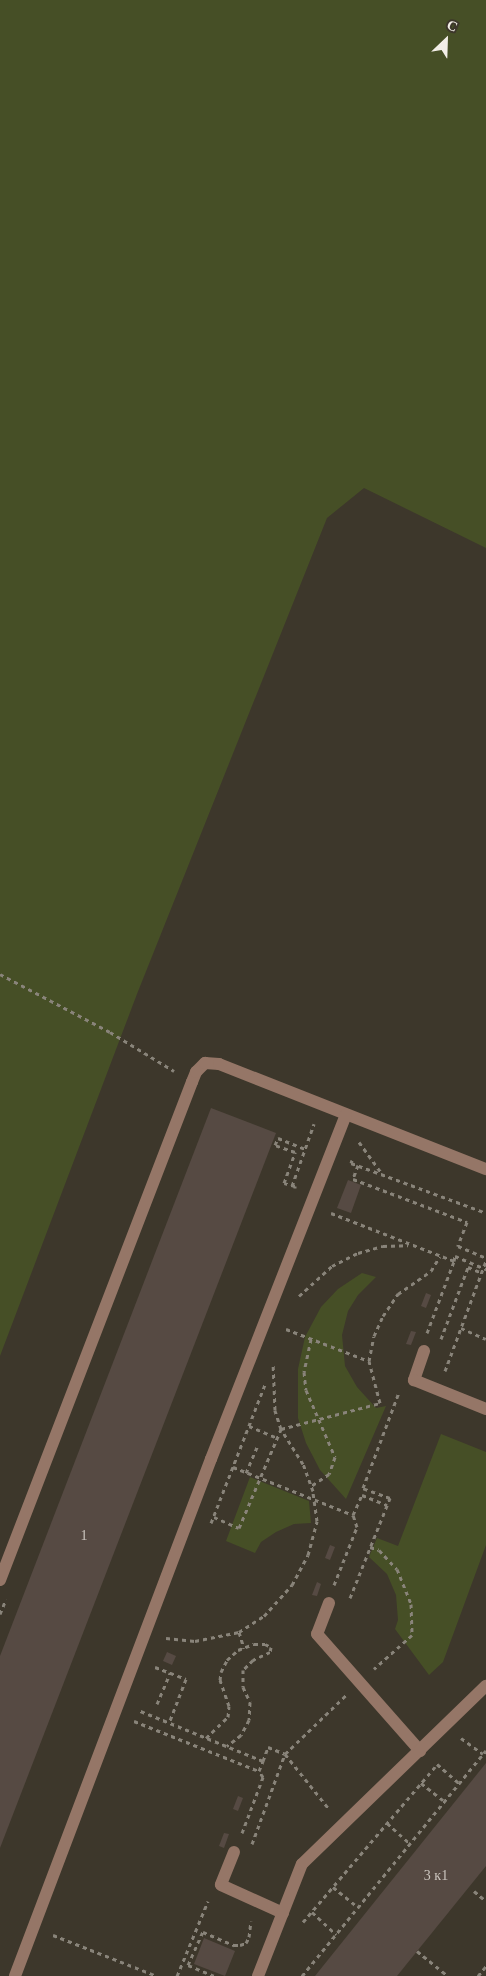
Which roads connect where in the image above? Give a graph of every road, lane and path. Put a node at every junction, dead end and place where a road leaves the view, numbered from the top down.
1 (0, 974) edge
2 (192, 1082) junction
3 (346, 1115) junction
4 (305, 1121) dead end
5 (314, 1124) junction
6 (339, 1134) junction
7 (359, 1142) junction
8 (356, 1149) dead end
9 (354, 1156) dead end
10 (358, 1165) junction
11 (486, 1169) edge
12 (382, 1174) junction
13 (292, 1186) dead end
14 (334, 1205) dead end
15 (331, 1213) junction
16 (486, 1213) edge
17 (328, 1222) dead end
18 (411, 1244) junction
19 (440, 1256) junction
20 (486, 1259) edge
21 (454, 1261) junction
22 (485, 1268) edge
23 (482, 1273) junction
24 (303, 1286) dead end
25 (299, 1296) junction
26 (296, 1304) dead end
27 (290, 1321) dead end
28 (430, 1326) dead end
29 (461, 1328) junction
30 (286, 1329) junction
31 (283, 1338) dead end
32 (311, 1339) junction
33 (486, 1339) edge
34 (440, 1342) dead end
35 (424, 1351) dead end
36 (276, 1355) dead end
37 (369, 1361) junction
38 (273, 1363) junction
39 (440, 1363) dead end
40 (447, 1366) junction
41 (270, 1372) dead end
42 (443, 1376) dead end
43 (266, 1381) dead end
44 (402, 1384) dead end
45 (486, 1409) edge
46 (317, 1420) junction
47 (248, 1426) junction
48 (280, 1429) junction
49 (277, 1438) junction
50 (258, 1444) dead end
51 (232, 1467) junction
52 (246, 1472) junction
53 (260, 1478) junction
54 (311, 1486) junction
55 (314, 1500) junction
56 (387, 1505) junction
57 (353, 1515) junction
58 (214, 1517) junction
59 (210, 1525) dead end
60 (370, 1547) junction
61 (0, 1580) edge
62 (336, 1580) dead end
63 (7, 1595) dead end
64 (330, 1603) dead end
65 (347, 1606) dead end
66 (0, 1614) edge
67 (170, 1629) dead end
68 (239, 1632) junction
69 (166, 1638) junction
70 (164, 1645) dead end
71 (244, 1648) junction
72 (158, 1660) dead end
73 (155, 1667) junction
74 (170, 1673) junction
75 (152, 1676) dead end
76 (360, 1682) junction
77 (486, 1687) edge
78 (142, 1702) dead end
79 (157, 1704) dead end
80 (138, 1710) junction
81 (134, 1721) junction
82 (169, 1723) junction
83 (467, 1730) dead end
84 (130, 1731) dead end
85 (460, 1737) junction
86 (205, 1738) junction
87 (455, 1744) dead end
88 (226, 1747) junction
89 (486, 1750) edge
90 (420, 1751) junction
91 (285, 1754) junction
92 (482, 1754) junction
93 (443, 1758) dead end
94 (263, 1761) junction
95 (438, 1764) junction
96 (259, 1771) junction
97 (421, 1783) junction
98 (459, 1783) junction
99 (444, 1801) junction
100 (336, 1802) dead end
101 (329, 1809) junction
102 (322, 1815) dead end
103 (387, 1823) junction
104 (243, 1832) dead end
105 (410, 1844) junction
106 (252, 1846) dead end
107 (234, 1852) dead end
108 (333, 1887) junction
109 (474, 1892) dead end
110 (486, 1901) edge
111 (217, 1903) dead end
112 (358, 1908) junction
113 (312, 1912) junction
114 (283, 1913) junction
115 (246, 1917) dead end
116 (300, 1926) dead end
117 (34, 1927) junction
118 (336, 1934) junction
119 (417, 1951) dead end
120 (486, 1966) edge
121 (15, 1976) edge
122 (157, 1976) edge
123 (177, 1976) edge
124 (214, 1976) edge
125 (258, 1976) edge
126 (302, 1976) edge
127 (448, 1976) edge
128 (478, 1976) edge

1 - 2 path
2 - 3 lane
2 - 61 lane
3 - 6 lane
3 - 11 lane
4 - 5 path
5 - 6 path
5 - 13 path
6 - 7 path
6 - 117 lane
7 - 8 path
7 - 12 path
9 - 10 path
10 - 12 path
10 - 20 path
12 - 16 path
14 - 15 path
15 - 17 path
15 - 18 path
18 - 19 path
18 - 25 path
19 - 21 path
19 - 37 path
20 - 22 path
21 - 22 path
21 - 28 path
22 - 23 path
23 - 29 path
23 - 34 path
24 - 25 path
25 - 26 path
27 - 30 path
29 - 33 path
29 - 40 path
30 - 31 path
30 - 32 path
32 - 37 path
32 - 46 path
35 - 45 lane
36 - 38 path
37 - 46 path
38 - 41 path
38 - 48 path
39 - 40 path
40 - 42 path
43 - 47 path
44 - 56 path
46 - 48 path
46 - 54 path
47 - 49 path
47 - 51 path
48 - 49 path
48 - 54 path
49 - 53 path
50 - 52 path
51 - 52 path
51 - 58 path
52 - 53 path
53 - 55 path
53 - 58 path
54 - 55 path
55 - 57 path
55 - 68 path
56 - 57 path
56 - 60 path
57 - 62 path
58 - 59 path
60 - 65 path
60 - 76 path
63 - 66 path
64 - 76 lane
67 - 69 path
68 - 69 path
68 - 71 path
69 - 70 path
71 - 86 path
71 - 88 path
72 - 73 path
73 - 74 path
73 - 75 path
74 - 79 path
74 - 82 path
76 - 90 lane
76 - 91 path
77 - 90 lane
78 - 80 path
80 - 81 path
80 - 82 path
81 - 84 path
81 - 96 path
82 - 86 path
83 - 85 path
85 - 87 path
85 - 92 path
86 - 88 path
88 - 94 path
89 - 92 path
90 - 114 lane
91 - 94 path
91 - 101 path
91 - 106 path
92 - 98 path
93 - 95 path
94 - 96 path
95 - 97 path
95 - 98 path
96 - 104 path
97 - 99 path
97 - 103 path
98 - 99 path
99 - 105 path
100 - 101 path
101 - 102 path
103 - 105 path
103 - 108 path
105 - 112 path
107 - 114 lane
108 - 112 path
108 - 113 path
109 - 110 path
111 - 123 path
112 - 118 path
113 - 116 path
113 - 118 path
114 - 125 lane
115 - 124 path
117 - 121 lane
117 - 122 path
118 - 126 path
119 - 127 path
120 - 128 path

